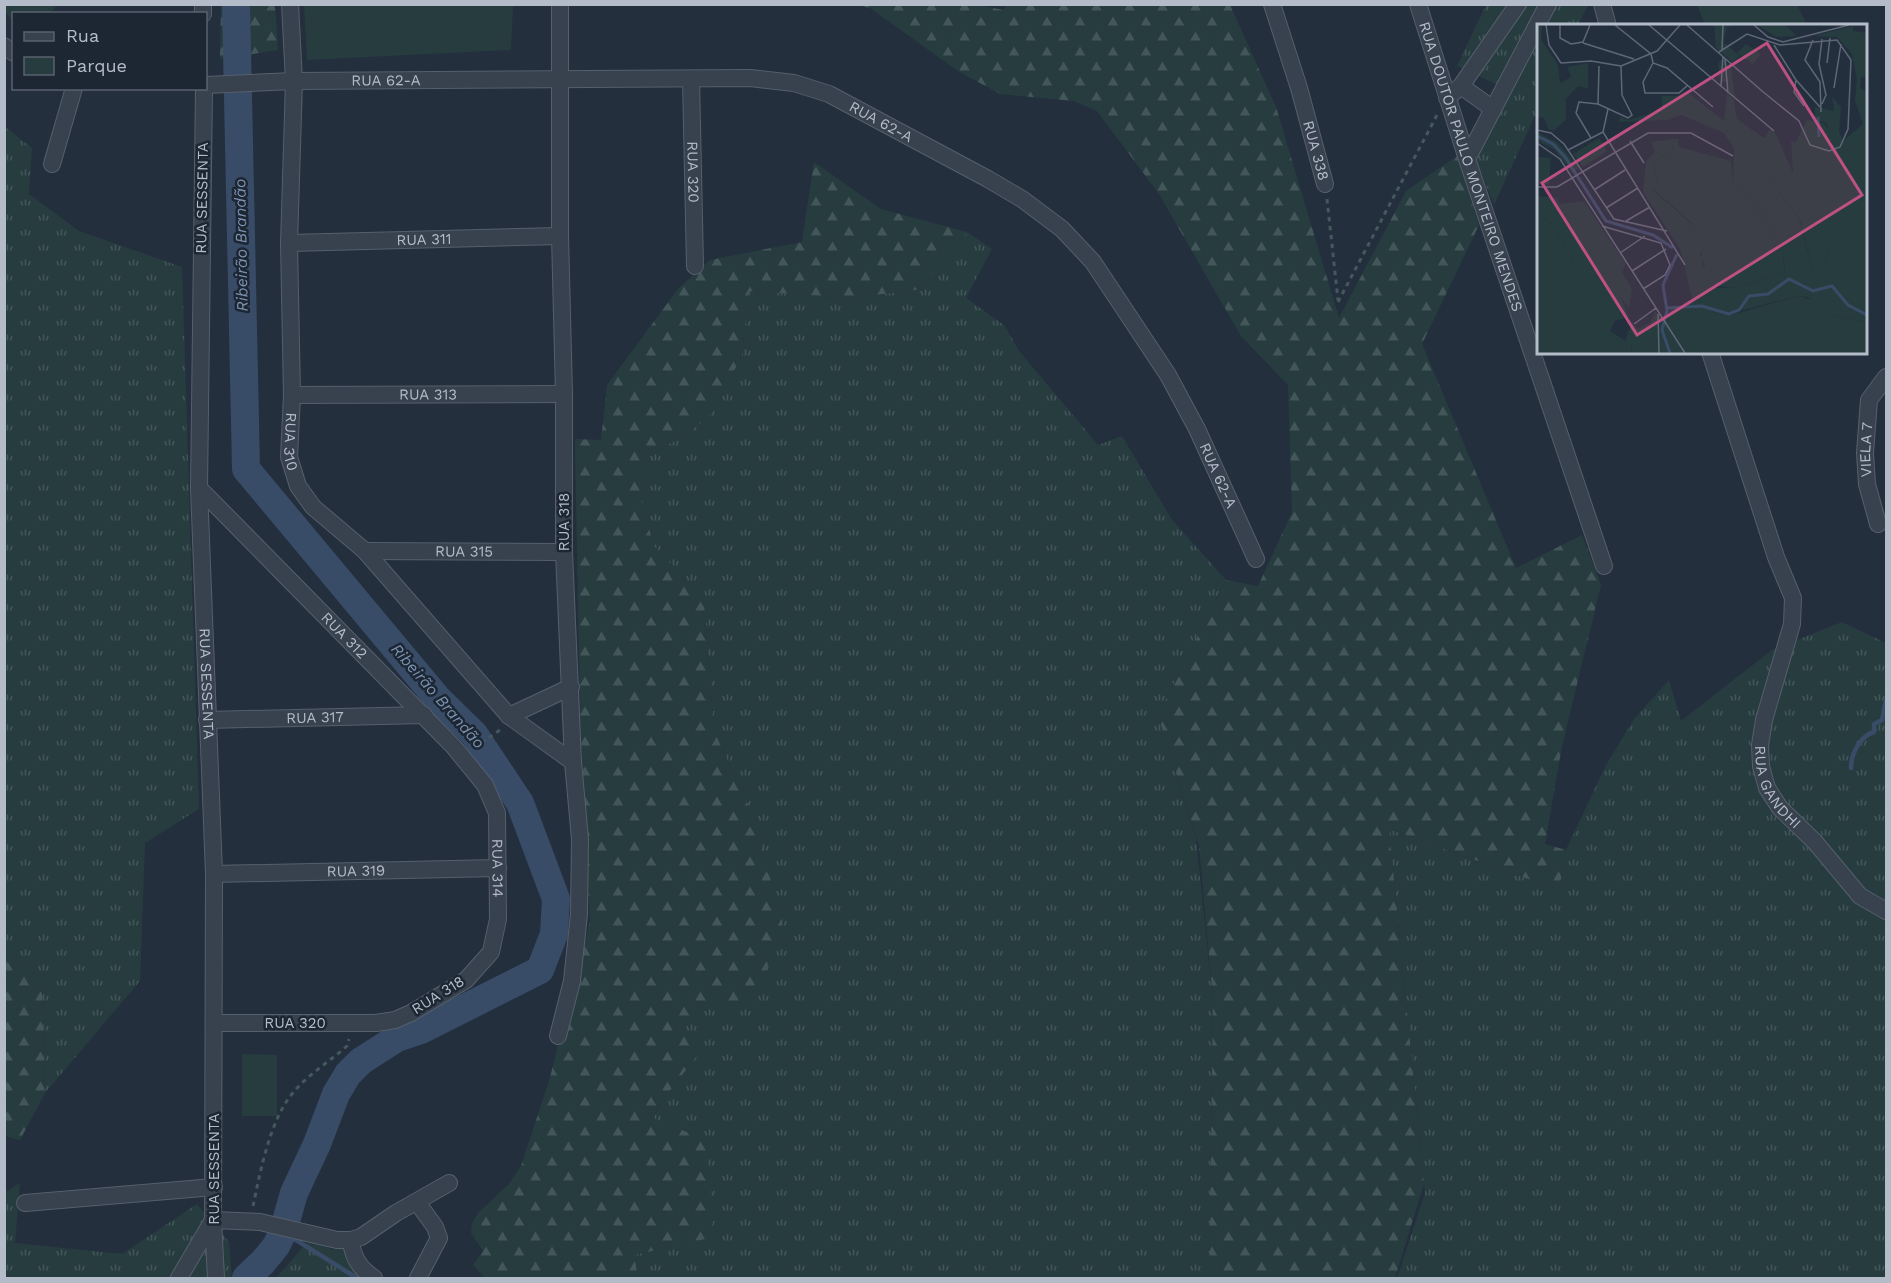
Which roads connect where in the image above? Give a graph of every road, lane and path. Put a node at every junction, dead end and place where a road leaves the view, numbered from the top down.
1 (290, 4) edge
2 (560, 4) edge
3 (1272, 4) edge
4 (1418, 4) edge
5 (1518, 4) edge
6 (1548, 4) edge
7 (1602, 4) edge
8 (1538, 24) edge
9 (1607, 24) edge
10 (1537, 25) edge
11 (691, 79) junction
12 (561, 80) junction
13 (294, 81) junction
14 (1461, 86) junction
15 (207, 87) edge
16 (73, 90) edge
17 (205, 90) edge
18 (1447, 98) junction
19 (1493, 109) junction
20 (1467, 159) junction
21 (52, 164) dead end
22 (1325, 184) joint
23 (560, 236) junction
24 (289, 243) junction
25 (695, 266) dead end
26 (1711, 354) edge
27 (1887, 377) edge
28 (564, 394) junction
29 (292, 395) junction
30 (199, 488) junction
31 (1878, 524) dead end
32 (365, 551) junction
33 (564, 552) junction
34 (1256, 559) dead end
35 (1604, 566) dead end
36 (571, 687) junction
37 (424, 715) junction
38 (207, 720) junction
39 (505, 722) junction
40 (478, 744) dead end
41 (573, 762) junction
42 (485, 785) joint
43 (498, 868) junction
44 (214, 874) junction
45 (1887, 911) edge
46 (491, 952) joint
47 (214, 1023) junction
48 (350, 1023) junction
49 (376, 1023) joint
50 (558, 1036) dead end
51 (449, 1183) dead end
52 (214, 1187) junction
53 (417, 1202) junction
54 (25, 1203) dead end
55 (213, 1220) junction
56 (255, 1222) junction
57 (351, 1240) junction
58 (179, 1278) edge
59 (216, 1278) edge
60 (374, 1278) edge
61 (418, 1278) edge

1 - 13 street, RUA 310
2 - 12 street, RUA 318
3 - 22 street, RUA 338
4 - 18 street, RUA DOUTOR PAULO MONTEIRO MENDES
5 - 14 street
6 - 8 street
7 - 9 street
10 - 19 street
11 - 12 street, RUA 62-A
11 - 25 street, RUA 320
11 - 34 street, RUA 62-A
12 - 13 street, RUA 62-A
12 - 23 street, RUA 318
13 - 15 street, RUA 62-A
13 - 24 street, RUA 310
14 - 18 street
14 - 19 street
16 - 21 street
17 - 30 street, RUA SESSENTA
18 - 20 street, RUA DOUTOR PAULO MONTEIRO MENDES
18 - 22 path, RUA 338
19 - 20 street
20 - 35 street, RUA DOUTOR PAULO MONTEIRO MENDES
23 - 24 street, RUA 311
23 - 28 street, RUA 318
24 - 29 street, RUA 310
26 - 45 street, RUA GANDHI
27 - 31 street, VIELA 7
28 - 29 street, RUA 313
28 - 33 street, RUA 318
29 - 32 street, RUA 310
30 - 37 street, RUA 312
30 - 38 street, RUA SESSENTA
32 - 33 street, RUA 315
32 - 39 street, RUA 310
33 - 36 street, RUA 318
36 - 39 street
36 - 41 street, RUA 318
37 - 38 street, RUA 317
37 - 42 street, RUA 312
38 - 44 street, RUA SESSENTA
39 - 40 path
39 - 41 street, RUA 310
41 - 50 street, RUA 318
42 - 43 street, RUA 314
43 - 44 street, RUA 319
43 - 46 street, RUA 314
44 - 47 street, RUA SESSENTA
46 - 49 street, RUA 318
47 - 48 street, RUA 320
47 - 52 street, RUA SESSENTA
48 - 49 street, RUA 320
48 - 56 path
51 - 53 street
52 - 54 street
52 - 55 street, RUA SESSENTA
53 - 57 street
53 - 61 street
55 - 56 street
55 - 58 street
55 - 59 street, RUA SESSENTA
56 - 57 street
57 - 60 street

